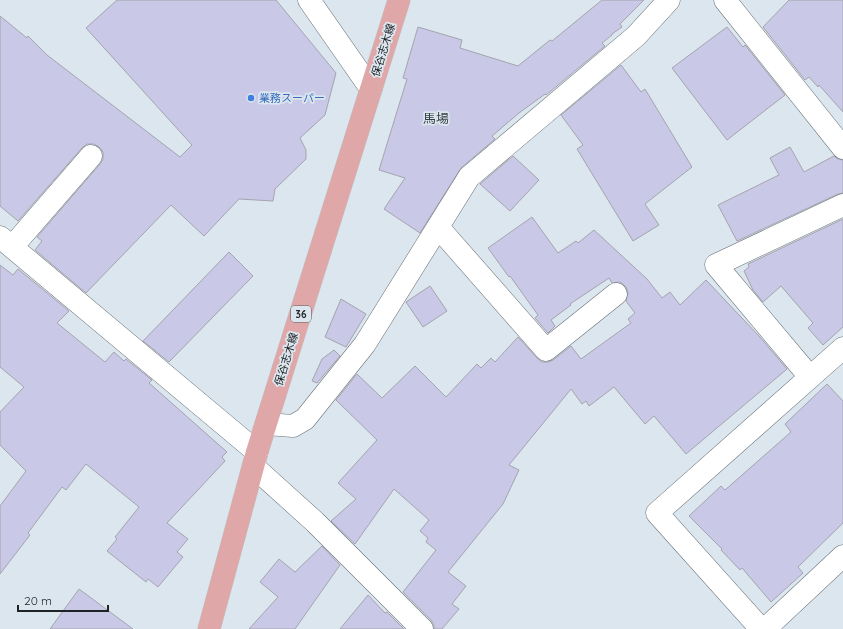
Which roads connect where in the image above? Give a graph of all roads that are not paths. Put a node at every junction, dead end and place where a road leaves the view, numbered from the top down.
1 (309, 0) edge
2 (399, 0) edge
3 (669, 0) edge
4 (725, 0) edge
5 (371, 89) junction
6 (843, 148) edge
7 (91, 156) dead end
8 (843, 205) edge
9 (438, 227) junction
10 (6, 242) edge
11 (616, 294) dead end
12 (841, 352) edge
13 (810, 377) junction
14 (266, 424) junction
15 (256, 459) junction
16 (843, 556) edge
17 (209, 629) edge
18 (422, 629) edge
19 (761, 629) edge
20 (765, 629) edge

1 - 5 street
2 - 5 main road, 保谷志木線 / 36
3 - 9 street
4 - 6 street
5 - 14 main road, 保谷志木線 / 36
7 - 10 street
8 - 13 street
9 - 11 street
9 - 14 street
10 - 15 street
12 - 13 street
13 - 19 street
14 - 15 main road, 保谷志木線 / 36
15 - 17 main road, 保谷志木線 / 36
15 - 18 street
16 - 20 street

